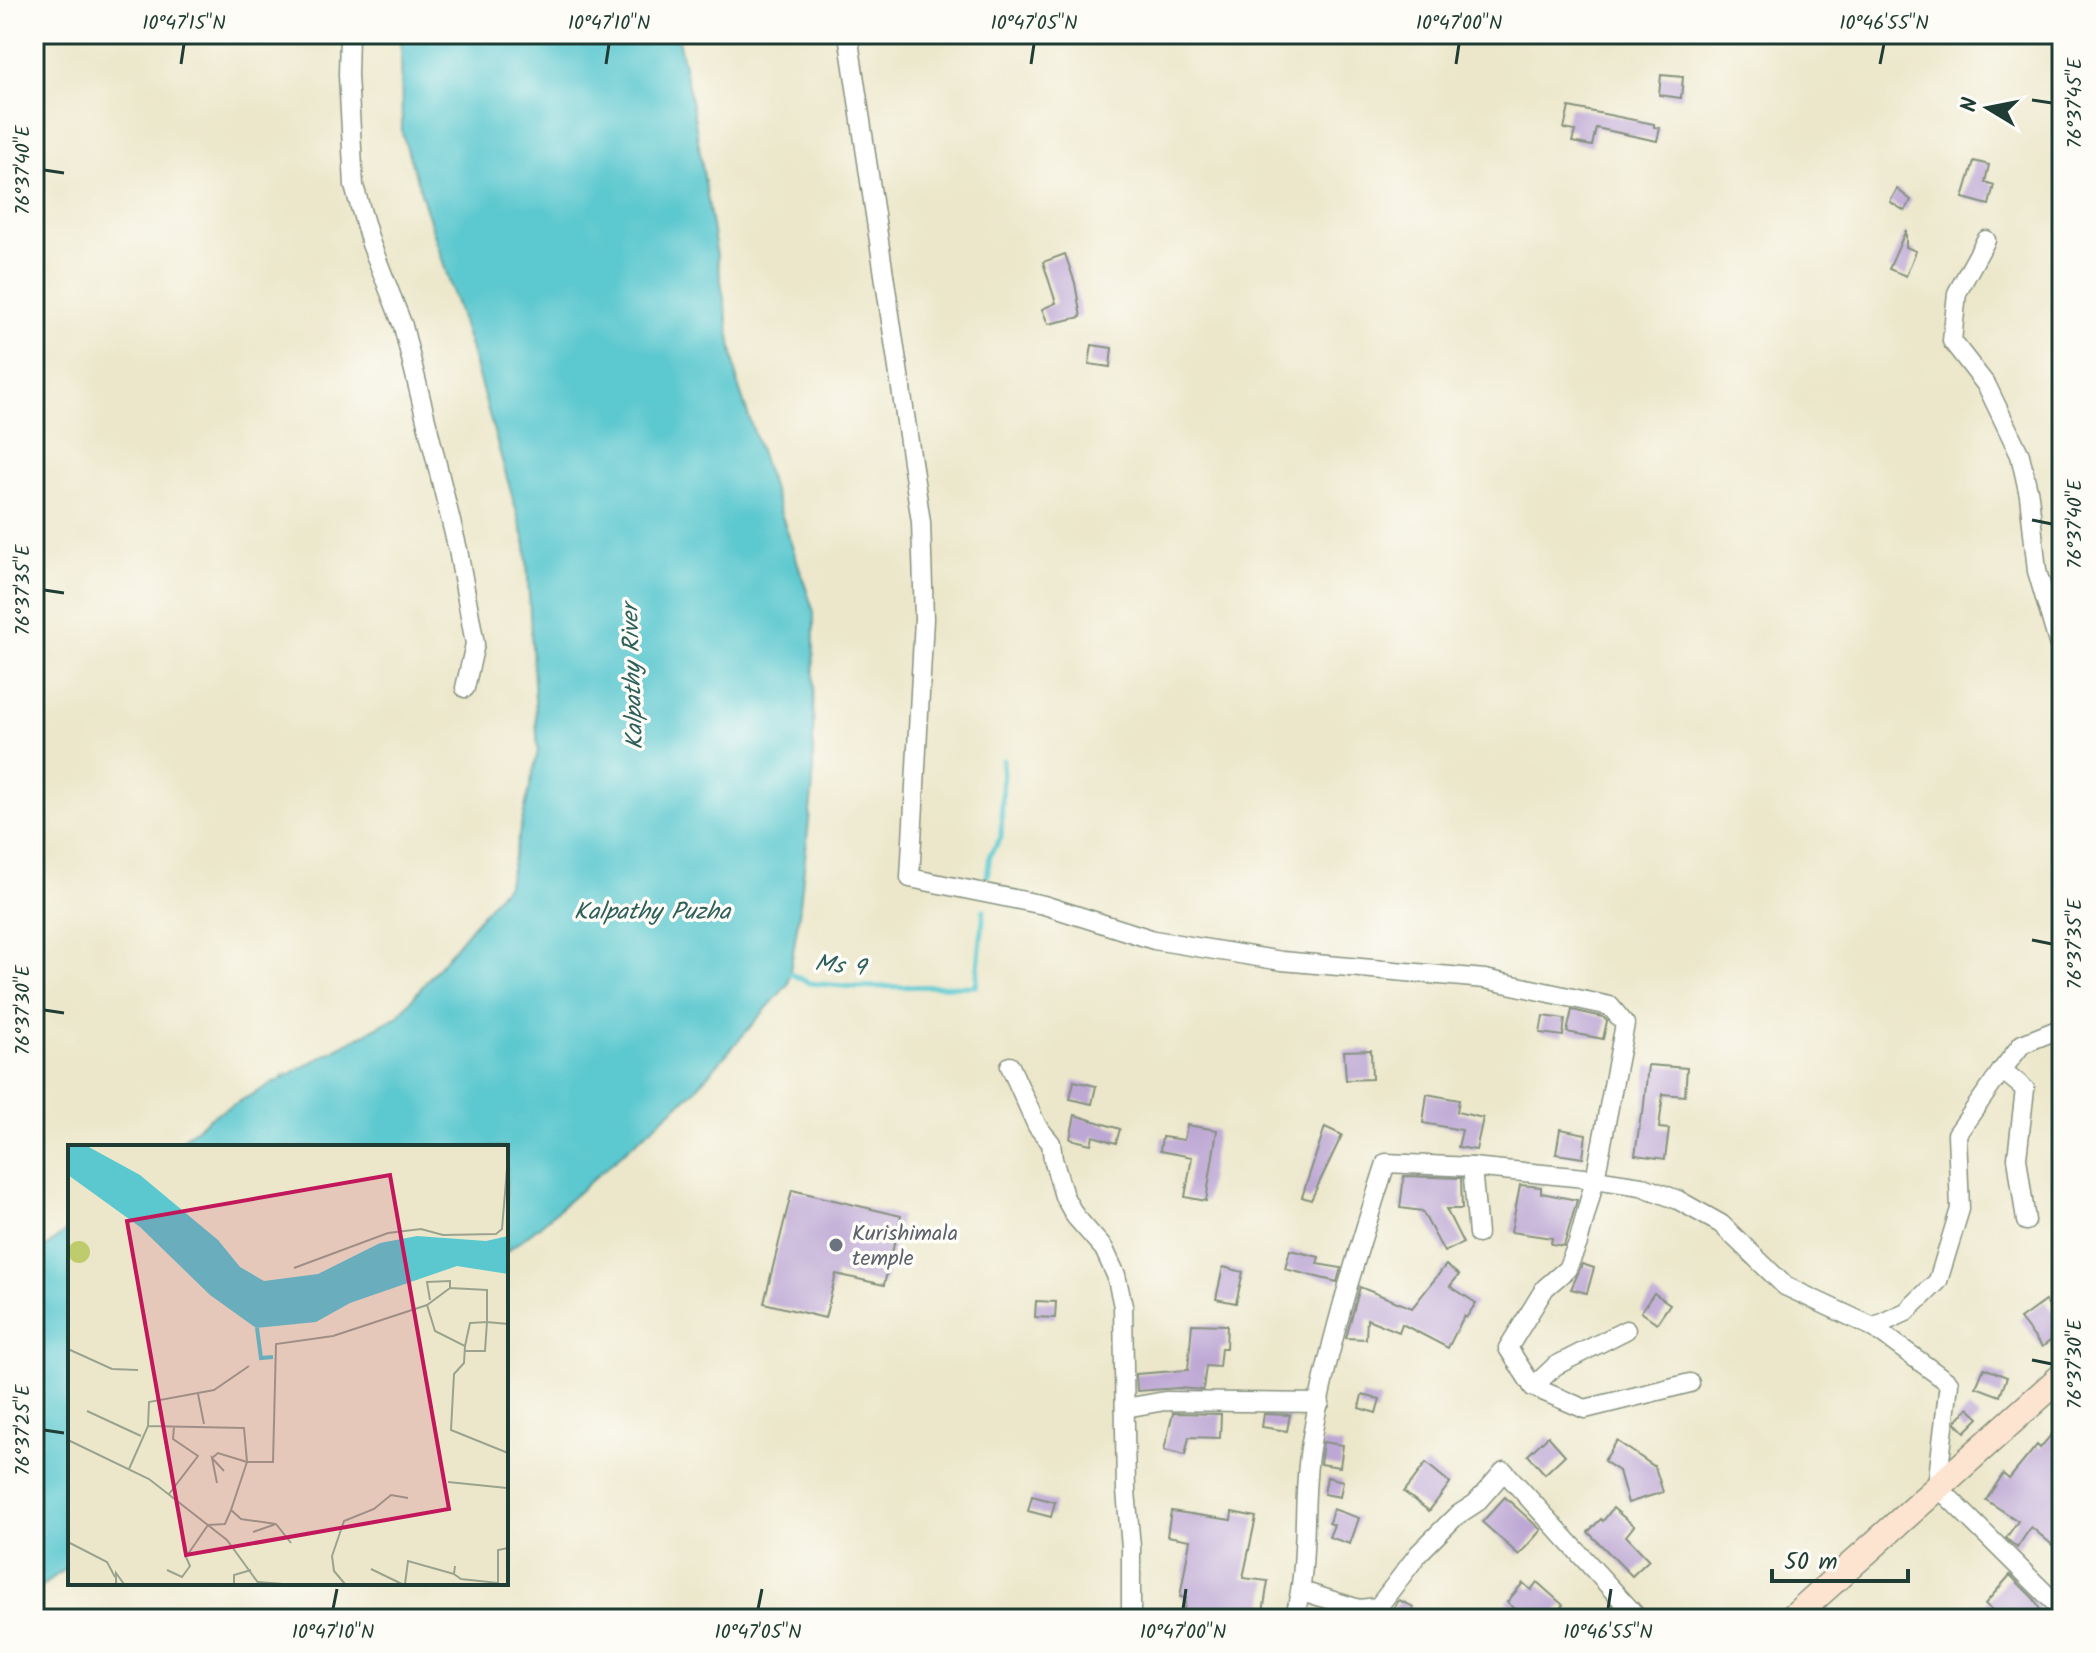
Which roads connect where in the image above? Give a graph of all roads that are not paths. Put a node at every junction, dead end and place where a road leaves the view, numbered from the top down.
1 (349, 34) edge
2 (848, 34) edge
3 (1986, 240) dead end
4 (2062, 656) edge
5 (465, 688) dead end
6 (2062, 1028) edge
7 (1010, 1066) dead end
8 (2002, 1070) junction
9 (1472, 1167) junction
10 (1595, 1179) junction
11 (2026, 1221) dead end
12 (1478, 1234) dead end
13 (1873, 1327) junction
14 (1626, 1330) dead end
15 (2062, 1376) edge
16 (1690, 1383) dead end
17 (1533, 1387) junction
18 (1320, 1403) junction
19 (1125, 1408) junction
20 (1937, 1486) junction
21 (1302, 1591) junction
22 (2062, 1610) edge
23 (1131, 1619) edge
24 (1294, 1619) edge
25 (1639, 1619) edge
26 (1791, 1619) edge

1 - 5 street
2 - 10 street
3 - 4 street
6 - 8 street
7 - 19 street
8 - 11 street
8 - 13 street
9 - 10 street
9 - 12 street
9 - 18 street
10 - 13 street
10 - 17 street
13 - 20 street
14 - 17 street
15 - 20 main road
16 - 17 street
18 - 19 street
18 - 21 street
19 - 23 street
20 - 22 street
20 - 26 main road
21 - 24 street
21 - 25 street

